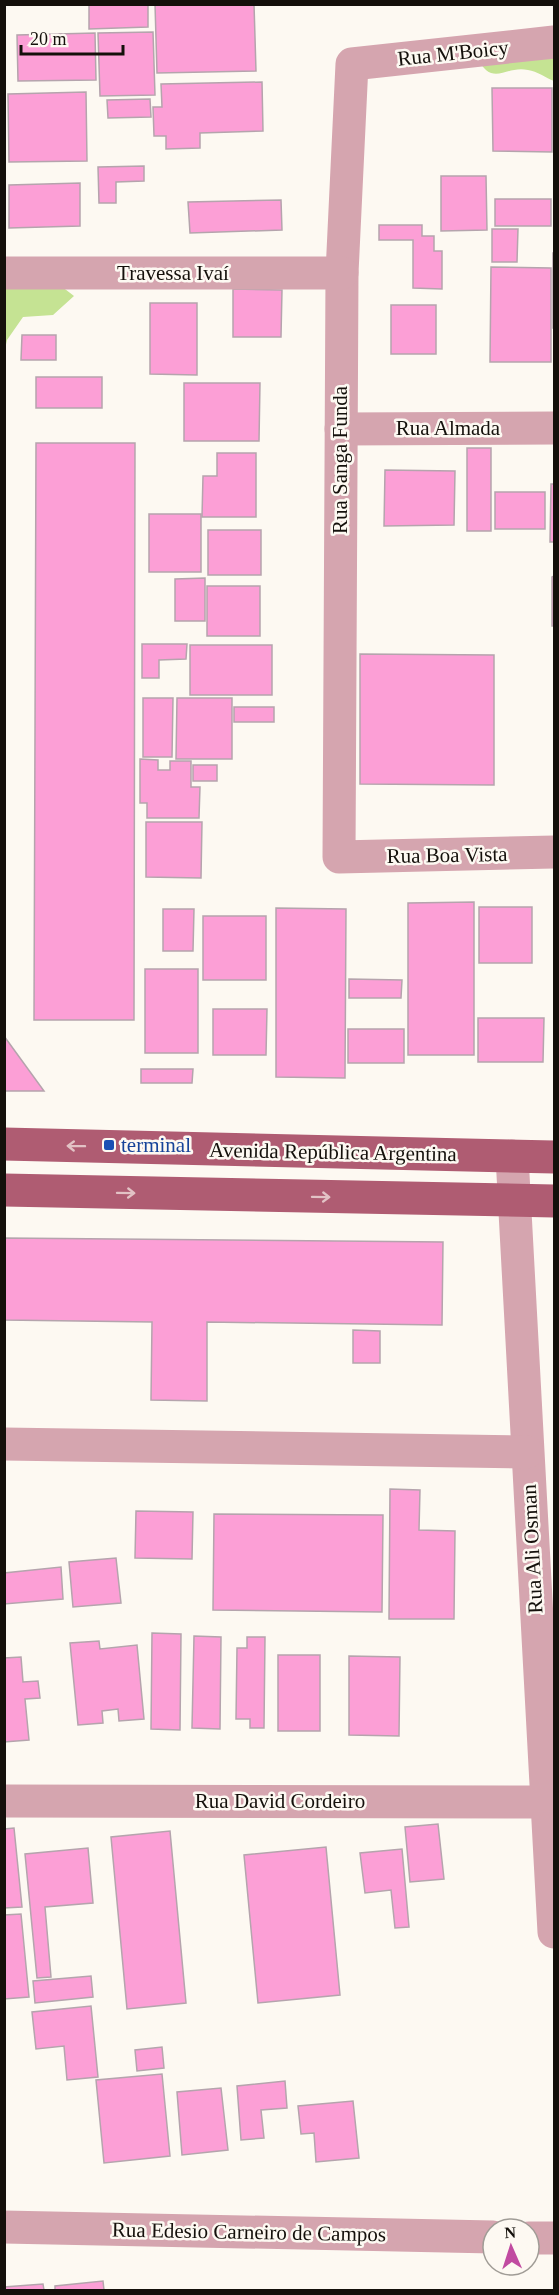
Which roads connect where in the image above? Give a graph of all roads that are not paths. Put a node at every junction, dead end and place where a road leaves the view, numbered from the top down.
1 (555, 42) edge
2 (352, 64) joint
3 (4, 273) edge
4 (342, 273) junction
5 (555, 428) edge
6 (340, 429) junction
7 (555, 852) edge
8 (339, 857) joint
9 (4, 1144) edge
10 (512, 1156) junction
11 (555, 1157) edge
12 (4, 1190) edge
13 (513, 1201) junction
14 (555, 1201) edge
15 (4, 1444) edge
16 (527, 1452) junction
17 (4, 1801) edge
18 (550, 1802) edge
19 (555, 1932) edge
20 (4, 2227) edge
21 (481, 2237) edge

1 - 2 street, Rua M'Boicy
2 - 4 street, Rua Sanga Funda
3 - 4 street, Travessa Ivaí
4 - 6 street, Rua Sanga Funda
5 - 6 street, Rua Almada
6 - 8 street, Rua Sanga Funda
7 - 8 street, Rua Boa Vista
10 -> 9 main road, Avenida República Argentina
10 - 11 main road, Avenida República Argentina
10 - 13 street, Rua Ali Osman
12 -> 13 main road
13 - 14 main road
13 - 16 street, Rua Ali Osman
15 - 16 street
16 - 18 street, Rua Ali Osman
17 - 18 street, Rua David Cordeiro
18 - 19 street, Rua Ali Osman
20 - 21 street, Rua Edesio Carneiro de Campos

